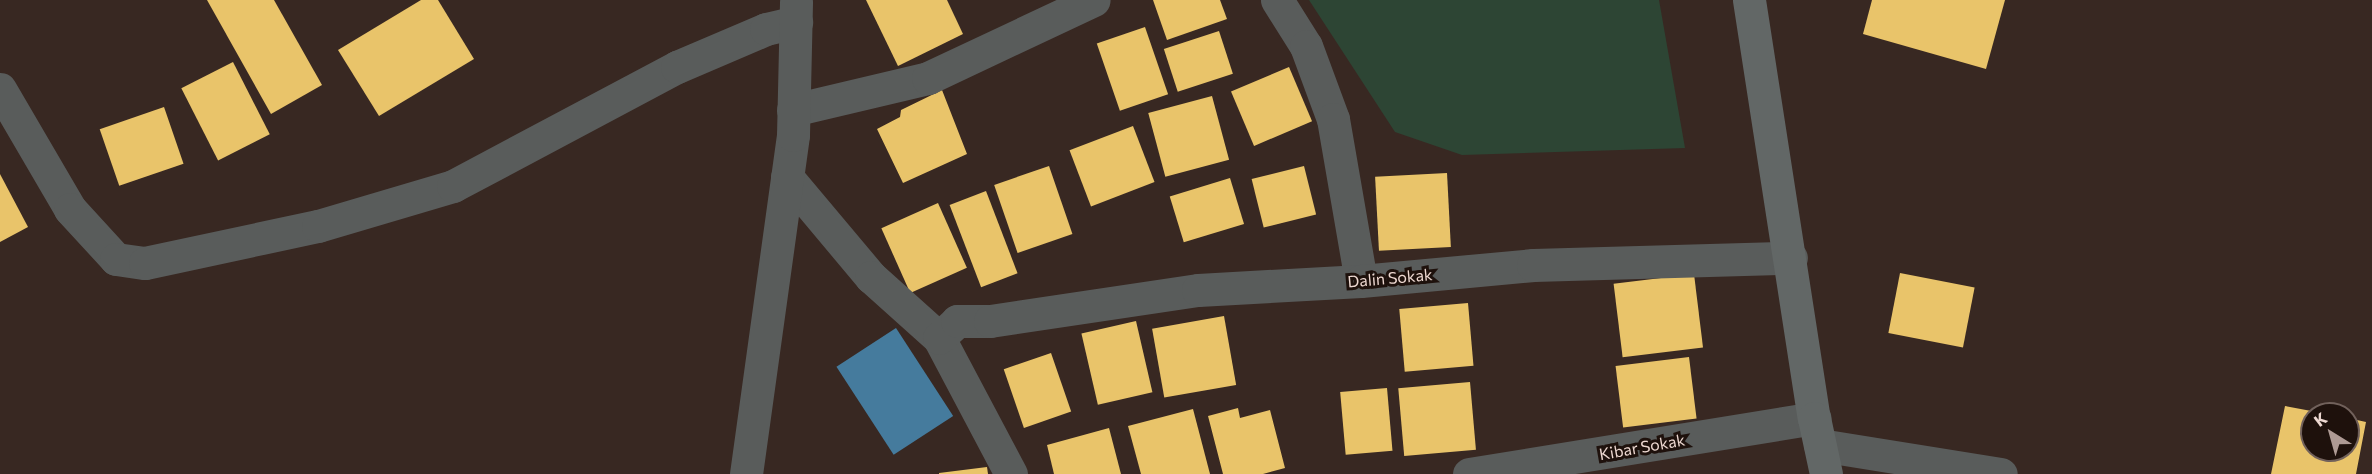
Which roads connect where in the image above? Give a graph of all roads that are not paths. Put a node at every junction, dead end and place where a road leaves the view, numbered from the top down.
1 (1094, 0) edge
2 (1277, 0) edge
3 (1749, 0) edge
4 (796, 11) edge
5 (0, 88) edge
6 (794, 110) junction
7 (787, 177) junction
8 (1791, 258) junction
9 (1361, 281) junction
10 (939, 338) junction
11 (1820, 446) edge
12 (746, 474) edge
13 (1011, 474) edge
14 (1469, 474) edge
15 (2001, 474) edge

1 - 6 street
2 - 9 street
3 - 8 main road
4 - 5 street
4 - 6 street
6 - 7 street
7 - 10 street
7 - 12 street
8 - 9 street, Dalin Sokak
8 - 11 main road
9 - 10 street, Dalin Sokak
10 - 13 street
11 - 14 street, Kibar Sokak
11 - 15 street, Kibar Sokak

